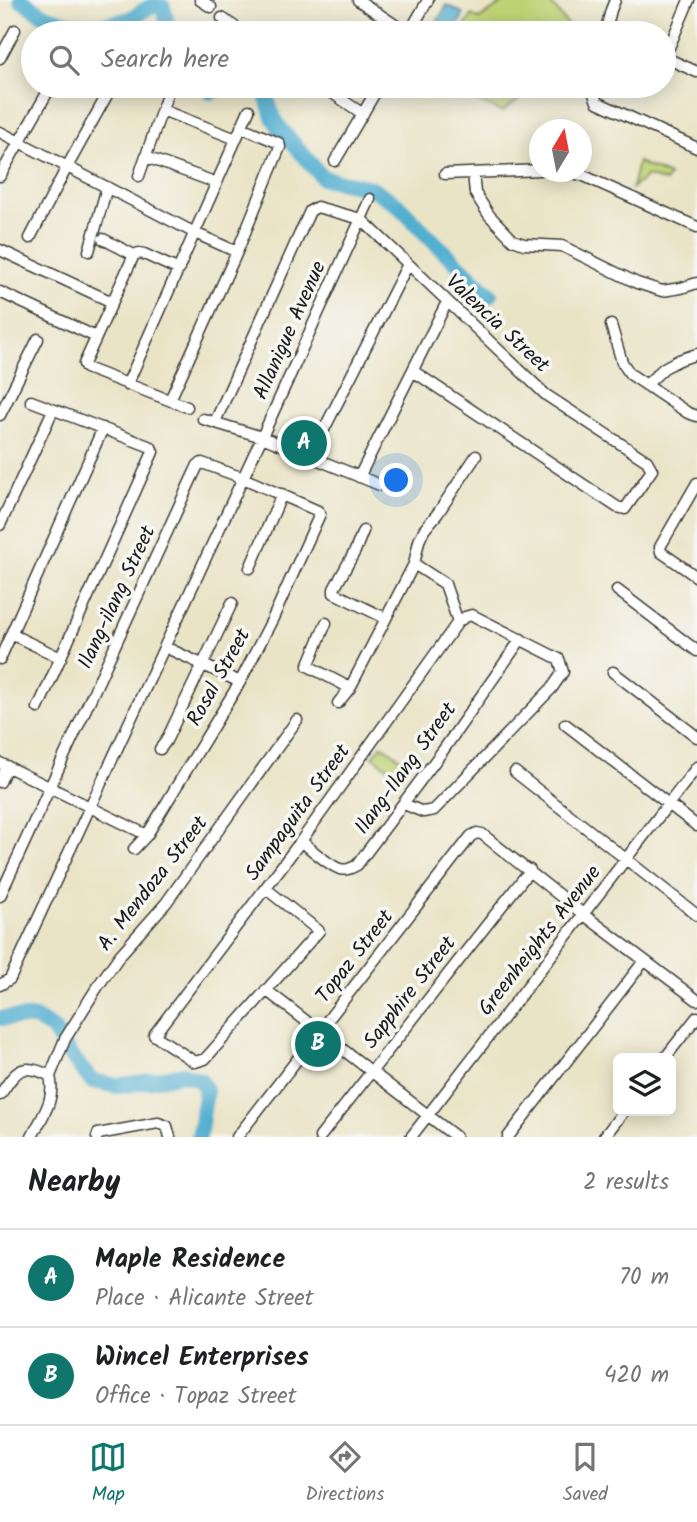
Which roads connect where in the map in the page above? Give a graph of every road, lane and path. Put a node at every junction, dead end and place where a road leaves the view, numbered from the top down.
1 (200, 0) edge
2 (358, 0) edge
3 (428, 0) edge
4 (615, 0) edge
5 (689, 0) edge
6 (211, 7) dead end
7 (222, 18) dead end
8 (226, 21) edge
9 (390, 21) edge
10 (415, 21) edge
11 (611, 21) edge
12 (15, 30) dead end
13 (676, 30) edge
14 (0, 58) edge
15 (676, 62) edge
16 (697, 72) edge
17 (44, 98) edge
18 (105, 98) edge
19 (166, 98) edge
20 (340, 98) edge
21 (372, 98) edge
22 (596, 98) edge
23 (162, 110) junction
24 (248, 110) dead end
25 (363, 114) junction
26 (241, 127) junction
27 (0, 132) edge
28 (236, 139) junction
29 (18, 141) junction
30 (697, 148) edge
31 (146, 157) junction
32 (335, 161) dead end
33 (67, 167) junction
34 (529, 170) edge
35 (473, 173) junction
36 (445, 174) dead end
37 (0, 176) edge
38 (139, 176) dead end
39 (592, 180) edge
40 (217, 183) junction
41 (107, 187) junction
42 (370, 199) dead end
43 (361, 219) junction
44 (697, 227) edge
45 (195, 233) junction
46 (30, 238) dead end
47 (103, 239) dead end
48 (0, 250) edge
49 (89, 251) dead end
50 (237, 252) junction
51 (134, 255) junction
52 (408, 264) junction
53 (179, 270) junction
54 (697, 283) edge
55 (0, 292) edge
56 (112, 302) junction
57 (447, 302) junction
58 (611, 325) dead end
59 (96, 337) junction
60 (38, 339) dead end
61 (697, 354) edge
62 (412, 371) junction
63 (127, 384) junction
64 (646, 385) junction
65 (170, 400) junction
66 (31, 401) dead end
67 (187, 407) dead end
68 (53, 410) junction
69 (0, 415) edge
70 (697, 416) edge
71 (204, 419) dead end
72 (215, 422) junction
73 (103, 428) junction
74 (262, 438) junction
75 (476, 456) dead end
76 (310, 457) junction
77 (359, 477) junction
78 (243, 478) junction
79 (697, 483) edge
80 (380, 485) dead end
81 (282, 495) junction
82 (0, 524) edge
83 (363, 531) dead end
84 (414, 564) junction
85 (250, 568) dead end
86 (697, 577) edge
87 (617, 590) dead end
88 (232, 603) dead end
89 (385, 618) junction
90 (458, 622) junction
91 (326, 624) dead end
92 (11, 634) junction
93 (521, 639) junction
94 (165, 647) junction
95 (697, 651) edge
96 (61, 658) junction
97 (0, 659) edge
98 (202, 665) junction
99 (613, 672) dead end
100 (240, 682) junction
101 (350, 688) junction
102 (338, 703) dead end
103 (38, 708) dead end
104 (297, 720) dead end
105 (565, 724) dead end
106 (697, 737) edge
107 (160, 749) dead end
108 (4, 765) edge
109 (697, 767) edge
110 (515, 772) dead end
111 (0, 782) edge
112 (49, 788) junction
113 (404, 804) junction
114 (668, 804) junction
115 (91, 807) junction
116 (697, 826) edge
117 (147, 835) junction
118 (301, 841) junction
119 (134, 849) dead end
120 (625, 860) junction
121 (530, 870) junction
122 (265, 888) junction
123 (0, 896) edge
124 (583, 914) junction
125 (697, 915) edge
126 (644, 961) junction
127 (0, 985) edge
128 (266, 990) junction
129 (697, 1000) edge
130 (697, 1017) edge
131 (319, 1032) junction
132 (669, 1053) edge
133 (372, 1071) junction
134 (50, 1076) junction
135 (0, 1095) edge
136 (428, 1115) junction
137 (620, 1116) edge
138 (32, 1137) edge
139 (97, 1137) edge
140 (170, 1137) edge
141 (237, 1137) edge
142 (320, 1137) edge
143 (411, 1137) edge
144 (456, 1137) edge
145 (508, 1137) edge
146 (604, 1137) edge

1 - 6 street
2 - 9 street
3 - 10 street
4 - 11 street
5 - 13 street
7 - 8 street
12 - 14 street
15 - 16 street
17 - 29 street
18 - 33 street
19 - 23 street
20 - 25 street
21 - 25 street
22 - 30 street
23 - 28 street
23 - 31 street
24 - 26 street
25 - 32 street
26 - 28 street
26 - 50 street
27 - 29 street
28 - 40 street
29 - 33 street
29 - 37 street
31 - 38 street
31 - 40 street
33 - 41 street
33 - 46 street
34 - 35 street
35 - 36 street
35 - 54 street
39 - 44 street
40 - 45 street
41 - 45 street
41 - 49 street
42 - 43 street, Allanigue Avenue
43 - 52 street, Valencia Street
43 - 72 street, Valencia Street
43 - 74 street, Allanigue Avenue
45 - 50 street
45 - 53 street
47 - 51 street
48 - 56 street
50 - 65 street
51 - 53 street
51 - 56 street
52 - 57 street, Valencia Street
52 - 76 street
53 - 63 street
55 - 59 street
56 - 59 street
57 - 62 street
57 - 62 street, Valencia Street
58 - 64 street
59 - 63 street
60 - 69 street
61 - 64 street
62 - 77 street
63 - 65 street
64 - 70 street
65 - 67 street
66 - 68 street
68 - 73 street
68 - 82 street
71 - 72 street
72 - 74 street
73 - 92 street
73 - 96 street
74 - 76 street
74 - 78 street, Allanigue Avenue
75 - 84 street
76 - 77 street
77 - 80 street
78 - 81 street
78 - 94 street
78 - 112 street, Ilang-ilang Street
79 - 86 street
81 - 85 street
81 - 100 street, Rosal Street
83 - 89 street
84 - 89 street
84 - 90 street
87 - 95 street
88 - 98 street
89 - 101 street
90 - 93 street, Sampaguita Street
90 - 118 street, Sampaguita Street
91 - 101 street
92 - 96 street
92 - 97 street
93 - 113 street, Ilang-Ilang Street
93 - 113 street
94 - 98 street
94 - 115 street
96 - 103 street
98 - 100 street
98 - 107 street
99 - 106 street
100 - 117 street, Rosal Street
101 - 102 street
104 - 134 street, A. Mendoza Street
105 - 114 street
108 - 111 street
108 - 112 street
109 - 114 street, Greenheights Avenue
110 - 120 street
112 - 115 street
112 - 123 street
113 - 118 street, Ilang-Ilang Street
114 - 116 street
114 - 120 street, Greenheights Avenue
115 - 117 street
115 - 127 street
117 - 119 street, Rosal Street
118 - 122 street, Sampaguita Street
120 - 124 street, Greenheights Avenue
120 - 125 street
121 - 124 street
121 - 131 street, Topaz Street
121 - 133 street, Sapphire Street
122 - 128 street
122 - 128 street, Sampaguita Street
124 - 126 street
124 - 136 street, Greenheights Avenue
126 - 129 street
126 - 145 street
128 - 131 street
130 - 132 street
131 - 133 street
131 - 141 street, Topaz Street
133 - 136 street
133 - 142 street, Sapphire Street
134 - 135 street
134 - 138 street, A. Mendoza Street
136 - 143 street, Greenheights Avenue
136 - 144 street
137 - 146 street
139 - 140 street

